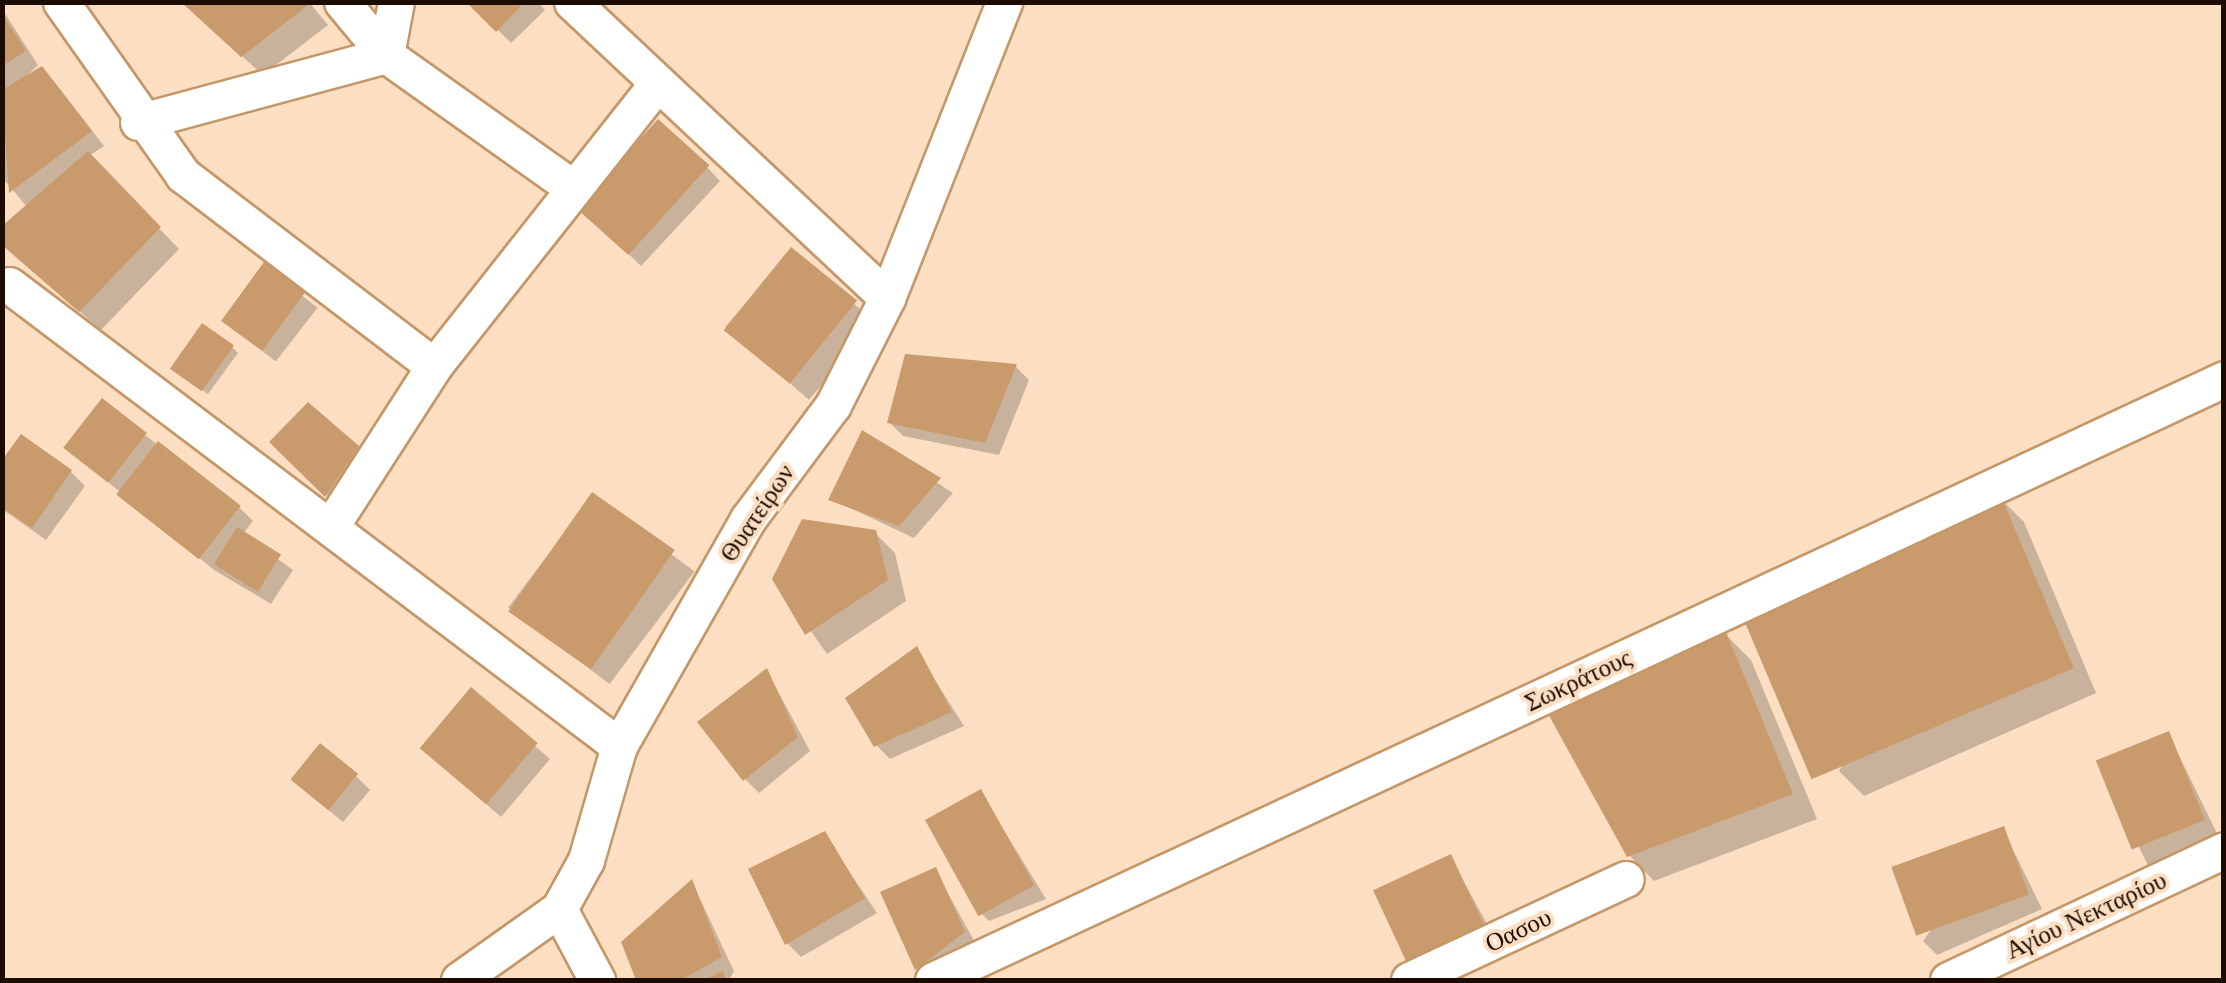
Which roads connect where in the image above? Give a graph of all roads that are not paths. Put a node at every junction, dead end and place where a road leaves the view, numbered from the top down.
1 (61, 2) edge
2 (342, 2) edge
3 (396, 2) edge
4 (572, 2) edge
5 (1004, 2) edge
6 (386, 55) junction
7 (654, 86) junction
8 (138, 122) junction
9 (570, 186) junction
10 (10, 285) dead end
11 (888, 298) junction
12 (434, 366) junction
13 (2224, 379) edge
14 (331, 526) junction
15 (619, 746) junction
16 (2224, 850) edge
17 (1626, 879) dead end
18 (559, 909) junction
19 (459, 980) edge
20 (597, 980) edge
21 (933, 980) edge
22 (1410, 980) edge
23 (1948, 980) edge

1 - 8 street
2 - 6 street
3 - 6 street
4 - 7 street
5 - 11 street, Θυατείρων
6 - 8 street
6 - 9 street
7 - 9 street
7 - 11 street
8 - 12 street
9 - 12 street
10 - 14 street
11 - 15 street, Θυατείρων
12 - 14 street
13 - 21 street, Σωκράτους
14 - 15 street
15 - 18 street, Θυατείρων
16 - 23 street, Αγίου Νεκταρίου
17 - 22 street, Οασου
18 - 19 street, Θυατείρων
18 - 20 street

